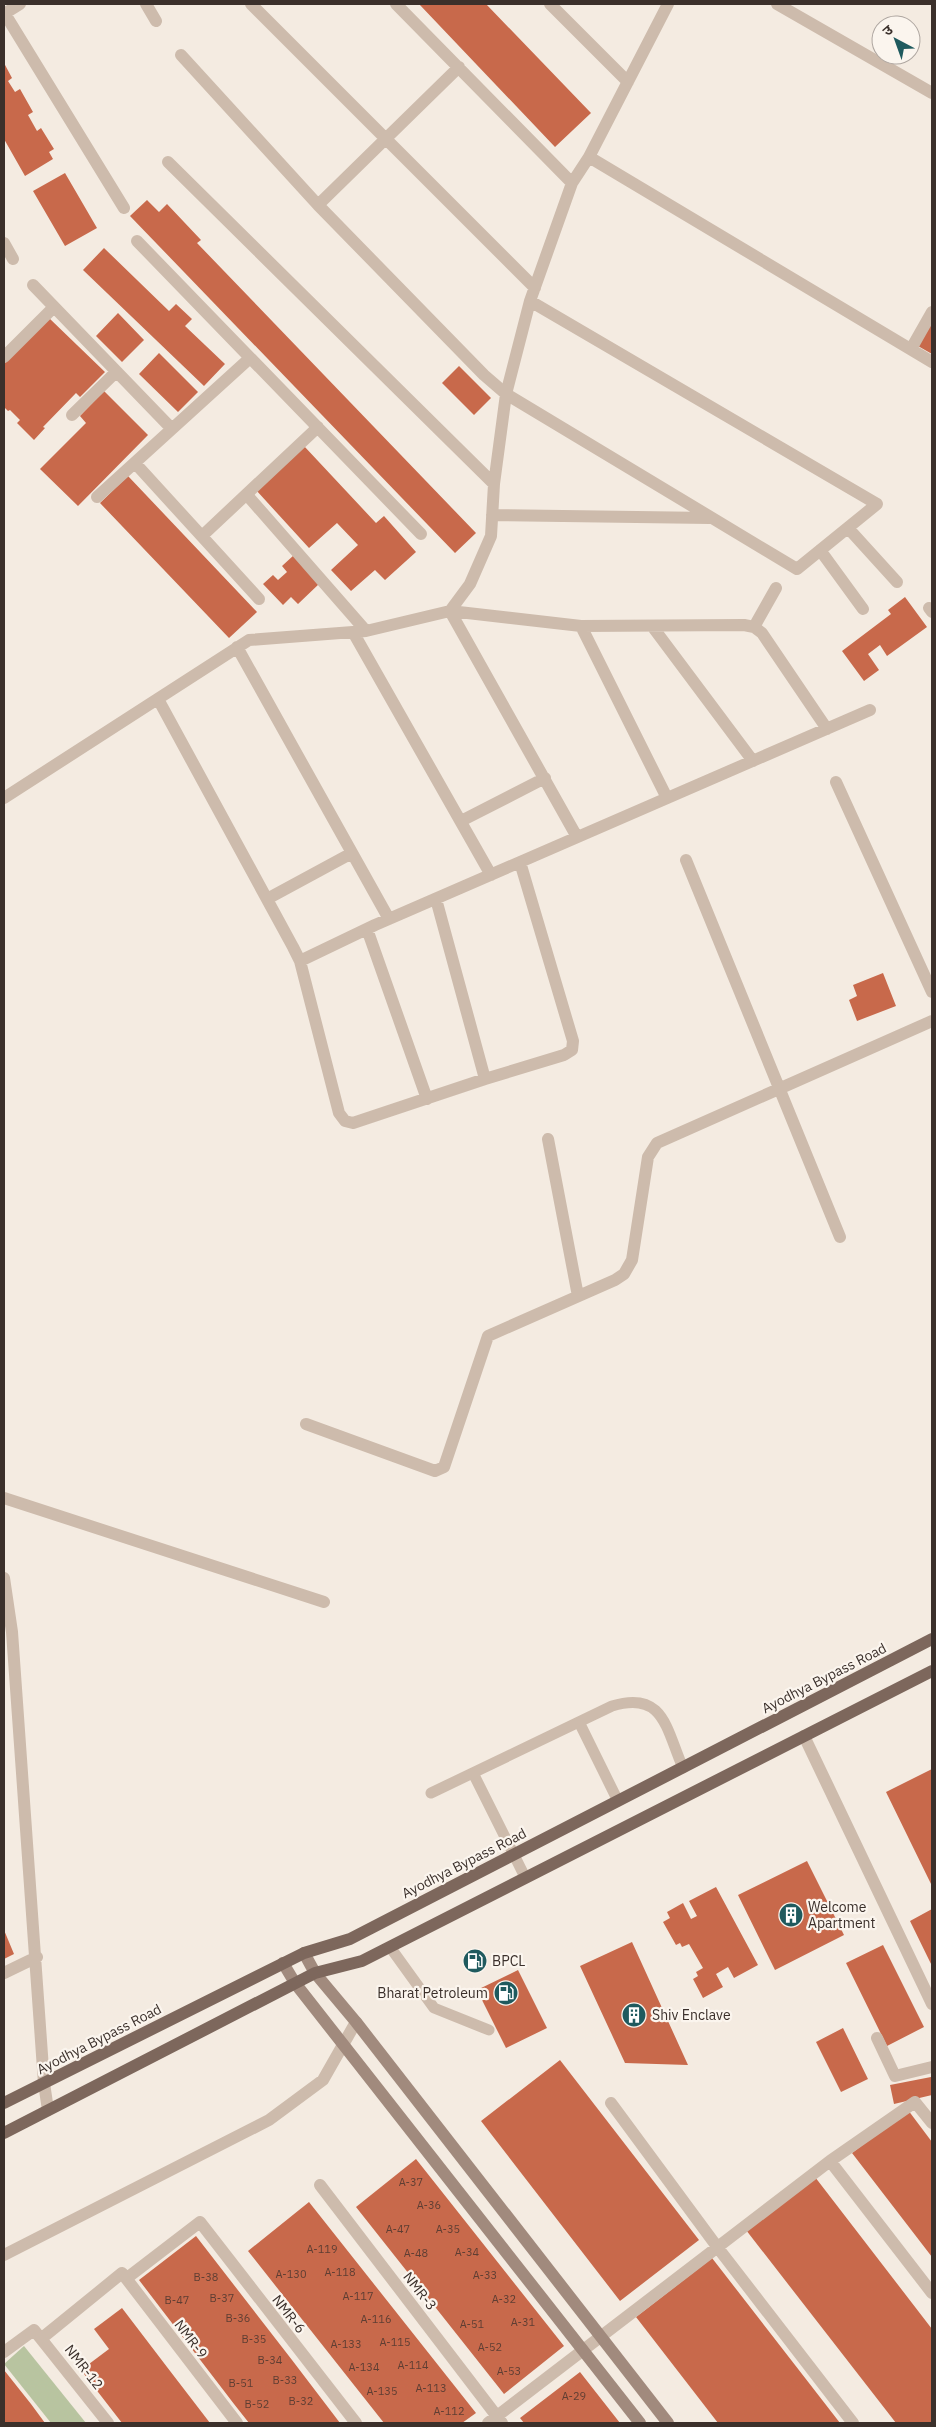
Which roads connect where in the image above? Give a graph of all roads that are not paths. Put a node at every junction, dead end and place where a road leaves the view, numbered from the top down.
1 (20, 4) edge
2 (146, 4) edge
3 (251, 4) edge
4 (396, 4) edge
5 (550, 4) edge
6 (668, 4) edge
7 (777, 4) edge
8 (4, 14) edge
9 (156, 20) dead end
10 (180, 55) dead end
11 (459, 67) junction
12 (628, 82) junction
13 (932, 93) edge
14 (386, 139) junction
15 (590, 157) junction
16 (168, 162) dead end
17 (572, 184) junction
18 (318, 205) junction
19 (124, 208) dead end
20 (137, 241) dead end
21 (4, 243) edge
22 (13, 259) dead end
23 (33, 285) dead end
24 (535, 288) junction
25 (530, 301) junction
26 (54, 307) junction
27 (932, 312) edge
28 (911, 349) junction
29 (4, 357) edge
30 (250, 358) junction
31 (932, 362) edge
32 (116, 372) junction
33 (506, 394) junction
34 (72, 415) dead end
35 (318, 427) junction
36 (172, 429) junction
37 (135, 463) junction
38 (494, 484) junction
39 (247, 495) junction
40 (97, 497) dead end
41 (492, 515) junction
42 (712, 518) junction
43 (848, 528) junction
44 (421, 534) dead end
45 (202, 536) junction
46 (820, 550) junction
47 (897, 582) dead end
48 (776, 588) dead end
49 (259, 599) dead end
50 (863, 609) dead end
51 (450, 611) junction
52 (581, 626) junction
53 (652, 626) junction
54 (754, 628) junction
55 (360, 631) junction
56 (237, 648) junction
57 (158, 699) junction
58 (870, 710) dead end
59 (827, 729) junction
60 (753, 761) junction
61 (545, 778) junction
62 (836, 782) dead end
63 (4, 798) edge
64 (667, 798) junction
65 (461, 821) junction
66 (577, 837) junction
67 (352, 853) junction
68 (686, 860) dead end
69 (520, 862) junction
70 (491, 875) junction
71 (436, 898) junction
72 (267, 899) junction
73 (388, 919) junction
74 (367, 929) junction
75 (300, 962) junction
76 (932, 992) edge
77 (932, 1021) edge
78 (485, 1079) junction
79 (779, 1087) junction
80 (426, 1099) junction
81 (548, 1139) dead end
82 (840, 1237) dead end
83 (578, 1296) junction
84 (306, 1424) dead end
85 (4, 1498) edge
86 (4, 1578) edge
87 (324, 1602) dead end
88 (8, 1635) edge
89 (932, 1639) edge
90 (932, 1671) edge
91 (579, 1722) junction
92 (804, 1736) junction
93 (682, 1768) junction
94 (473, 1773) junction
95 (431, 1793) dead end
96 (618, 1801) junction
97 (513, 1855) junction
98 (525, 1877) junction
99 (390, 1947) junction
100 (304, 1952) junction
101 (37, 1957) junction
102 (283, 1963) junction
103 (4, 1972) edge
104 (315, 1973) junction
105 (295, 1984) junction
106 (932, 2004) edge
107 (356, 2022) junction
108 (489, 2030) dead end
109 (877, 2038) dead end
110 (343, 2044) junction
111 (932, 2067) edge
112 (44, 2083) junction
113 (4, 2103) edge
114 (611, 2104) dead end
115 (48, 2110) junction
116 (932, 2123) edge
117 (4, 2133) edge
118 (830, 2161) junction
119 (320, 2185) dead end
120 (718, 2248) junction
121 (4, 2254) edge
122 (124, 2276) junction
123 (932, 2293) edge
124 (38, 2334) junction
125 (601, 2337) junction
126 (582, 2351) junction
127 (4, 2352) edge
128 (496, 2421) edge
129 (108, 2423) edge
130 (237, 2423) edge
131 (356, 2423) edge
132 (640, 2423) edge
133 (668, 2423) edge
134 (853, 2423) edge

1 - 8 street
2 - 9 street
3 - 14 street
4 - 11 street
5 - 12 street
6 - 12 street
7 - 13 street
8 - 19 street
10 - 18 street
11 - 14 street
11 - 17 street
12 - 15 street
14 - 18 street
14 - 24 street
15 - 17 street
15 - 28 street
16 - 38 street
17 - 24 street
18 - 33 street
20 - 30 street
21 - 22 street
23 - 26 street
24 - 25 street
25 - 33 street
25 - 43 street
26 - 29 street
26 - 32 street
27 - 28 street
28 - 31 street
30 - 35 street
30 - 36 street
32 - 34 street
32 - 36 street
33 - 38 street
33 - 42 street
35 - 39 street
35 - 44 street
36 - 37 street
37 - 40 street
37 - 45 street
38 - 41 street
39 - 45 street
39 - 55 street
41 - 42 street
41 - 51 street
42 - 46 street
43 - 46 street
43 - 47 street
45 - 49 street
46 - 50 street
48 - 54 street
51 - 52 street
51 - 55 street
51 - 61 street
52 - 53 street
52 - 64 street
53 - 54 street
53 - 60 street
54 - 59 street
55 - 56 street
55 - 65 street
56 - 57 street
56 - 67 street
57 - 63 street
57 - 72 street
58 - 59 street
59 - 60 street
60 - 64 street
61 - 65 street
61 - 66 street
62 - 76 street
64 - 66 street
65 - 70 street
66 - 69 street
67 - 72 street
67 - 73 street
68 - 79 street
69 - 70 street
69 - 78 street
70 - 71 street
71 - 73 street
71 - 78 street
72 - 75 street
73 - 74 street
74 - 75 street
74 - 80 street
75 - 80 street
77 - 79 street
78 - 80 street
79 - 82 street
79 - 83 street
81 - 83 street
83 - 84 street
85 - 87 street
86 - 88 street
88 - 101 street
89 - 93 main road, Ayodhya Bypass Road
90 - 92 main road
91 - 93 lane
91 - 94 lane
91 - 96 lane
92 - 98 main road
92 - 106 street
93 - 96 main road, Ayodhya Bypass Road
94 - 95 lane
94 - 97 lane
96 - 97 main road, Ayodhya Bypass Road
97 - 98 lane
97 - 100 main road, Ayodhya Bypass Road
98 - 99 main road
99 - 104 main road
99 - 108 lane
100 - 102 main road, Ayodhya Bypass Road
100 - 104 street
101 - 103 street
101 - 112 street
102 - 105 street
102 - 112 main road, Ayodhya Bypass Road
104 - 105 main road
104 - 107 street
105 - 110 street
105 - 115 main road
107 - 110 street
107 - 125 street
109 - 111 street
110 - 121 street
110 - 126 street
112 - 113 main road, Ayodhya Bypass Road
112 - 115 street
114 - 120 street
115 - 117 main road
116 - 118 street
118 - 120 street
118 - 123 street
119 - 128 street, NMR-3
120 - 125 street
120 - 134 street
122 - 124 street
122 - 130 street, NMR-9
122 - 131 street, NMR-6
124 - 127 street
124 - 129 street, NMR-12
125 - 126 street
125 - 133 street
126 - 128 street
126 - 132 street

